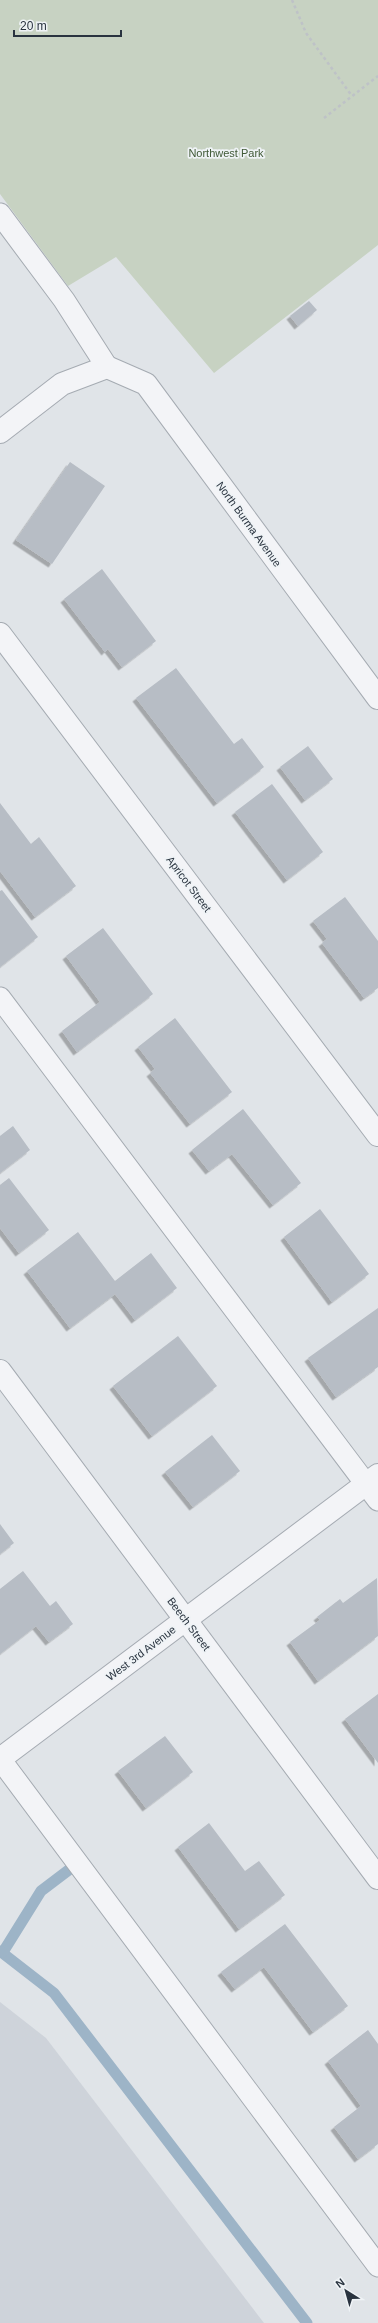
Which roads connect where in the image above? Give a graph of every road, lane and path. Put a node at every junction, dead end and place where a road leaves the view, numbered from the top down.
1 (292, 0) edge
2 (378, 76) edge
3 (352, 96) junction
4 (324, 118) dead end
5 (0, 214) edge
6 (107, 367) junction
7 (0, 432) edge
8 (0, 634) edge
9 (378, 698) edge
10 (0, 998) edge
11 (378, 1135) edge
12 (0, 1370) edge
13 (374, 1486) edge
14 (185, 1619) junction
15 (0, 1759) edge
16 (378, 1878) edge
17 (378, 2266) edge

1 - 3 path
2 - 3 path
3 - 4 path
5 - 6 lane
6 - 7 street
6 - 9 street, North Burma Avenue
8 - 11 street, Apricot Street
10 - 13 lane
12 - 14 street, Beech Street
13 - 14 street, West 3rd Avenue
14 - 15 street, West 3rd Avenue
14 - 16 street, Beech Street
15 - 17 lane

